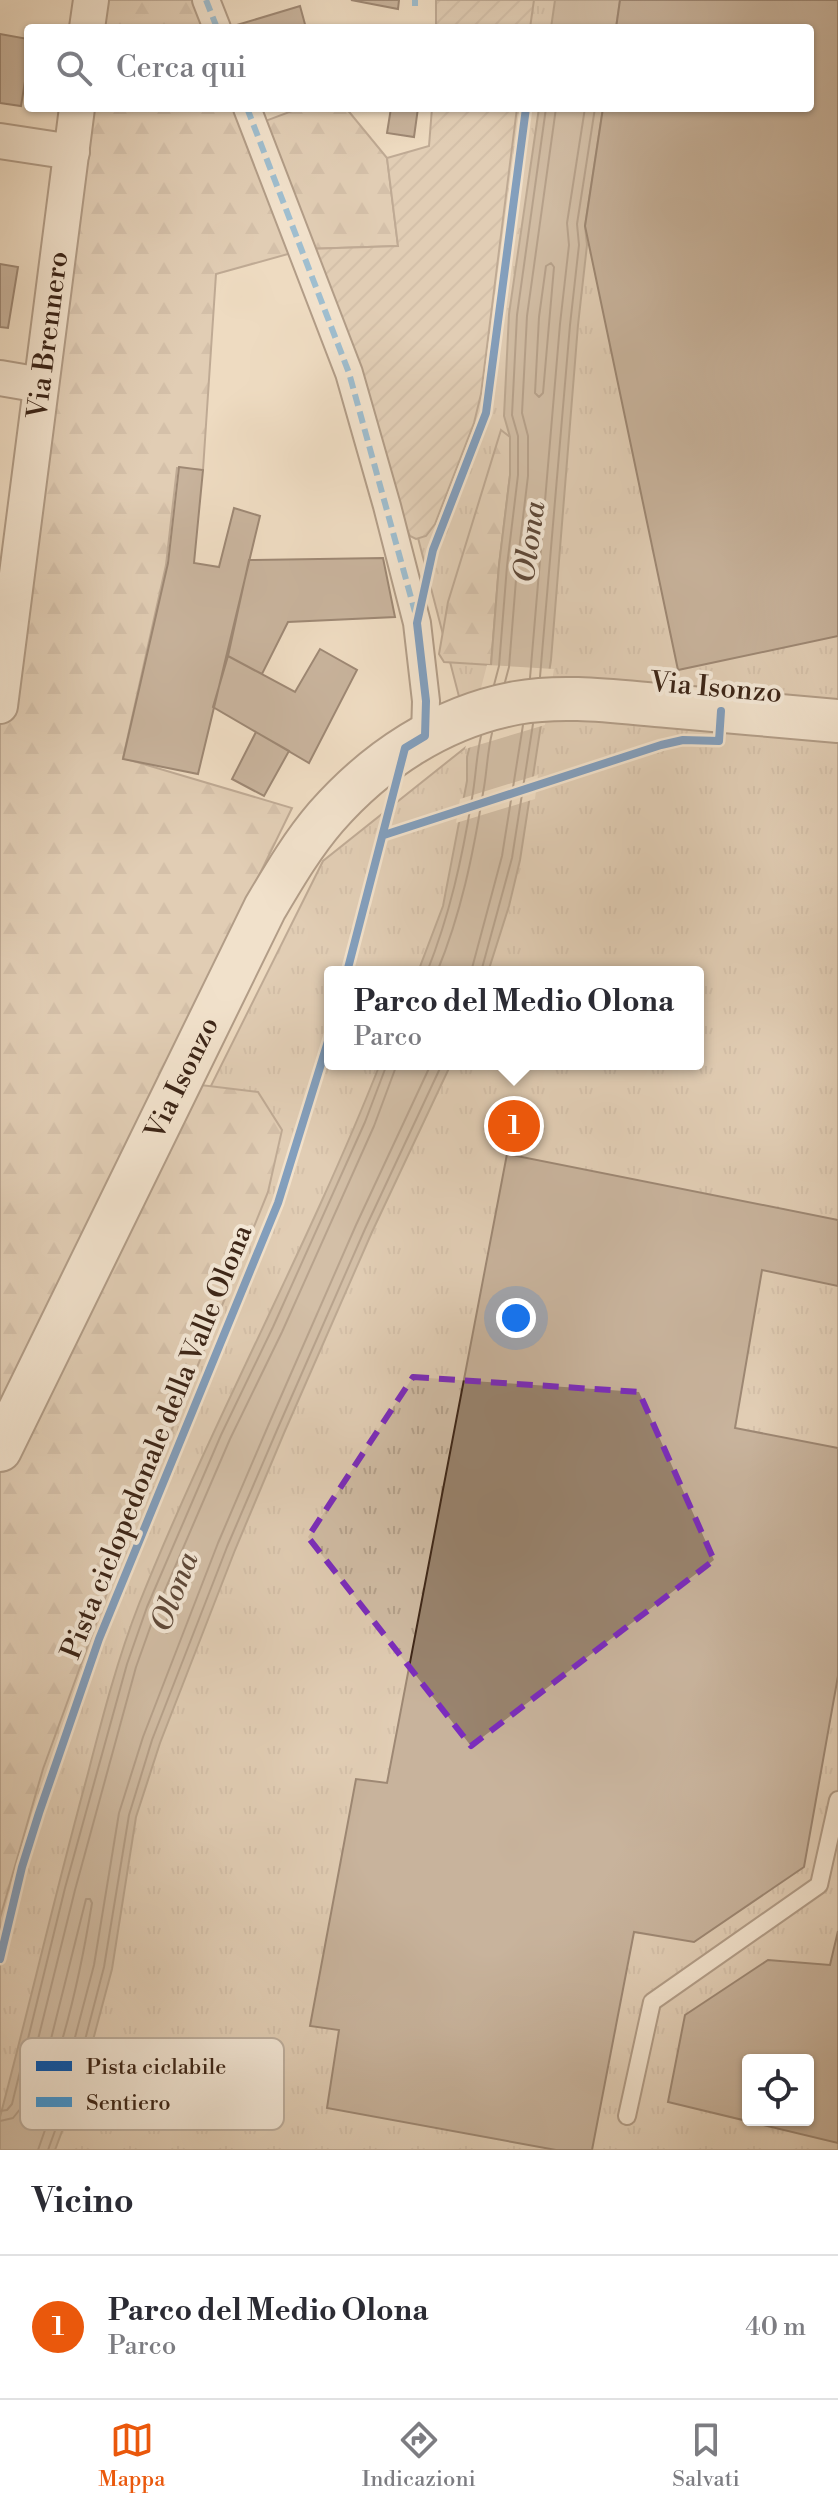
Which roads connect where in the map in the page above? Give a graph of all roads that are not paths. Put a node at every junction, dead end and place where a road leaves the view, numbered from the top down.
1 (91, 0) edge
2 (206, 0) edge
3 (88, 24) edge
4 (215, 24) edge
5 (77, 112) edge
6 (249, 112) edge
7 (0, 141) edge
8 (72, 152) junction
9 (0, 378) edge
10 (41, 385) junction
11 (0, 706) edge
12 (838, 721) edge
13 (430, 734) junction
14 (0, 1450) edge
15 (838, 1800) edge
16 (627, 2116) dead end

1 - 3 street
2 - 4 street
5 - 8 street, Via Brennero
6 - 13 street
7 - 8 street
8 - 10 street, Via Brennero
9 - 10 street
10 - 11 street, Via Brennero
12 - 13 street, Via Isonzo
13 - 14 street, Via Isonzo
15 - 16 lane

